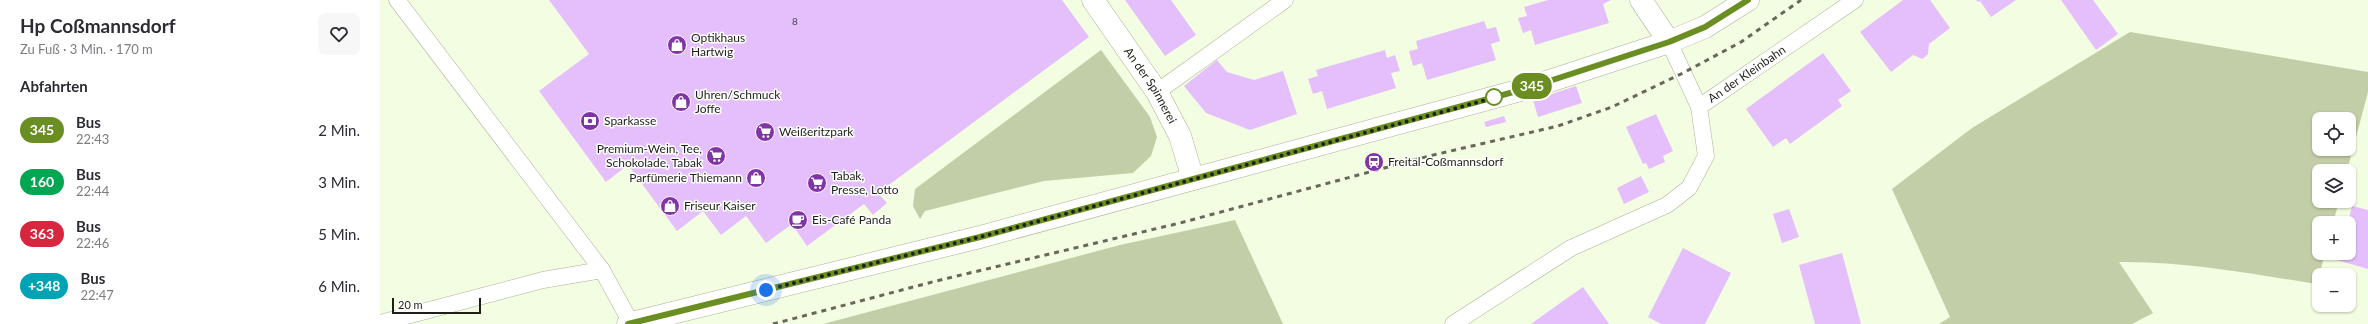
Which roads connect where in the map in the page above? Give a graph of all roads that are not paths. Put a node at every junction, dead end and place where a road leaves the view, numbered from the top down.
1 (397, 0) edge
2 (1093, 0) edge
3 (1284, 0) edge
4 (1641, 0) edge
5 (1748, 0) edge
6 (1855, 0) edge
7 (1669, 42) junction
8 (1157, 92) junction
9 (1698, 108) junction
10 (1193, 179) junction
11 (602, 270) junction
12 (380, 323) edge
13 (630, 324) edge
14 (1453, 324) edge

1 - 11 lane
2 - 8 street, An der Spinnerei
3 - 8 lane
4 - 7 street
5 - 7 street
6 - 9 lane, An der Kleinbahn
7 - 9 lane, An der Kleinbahn
7 - 10 street
8 - 10 street, An der Spinnerei
9 - 14 lane
10 - 13 street
11 - 12 lane
11 - 13 lane

